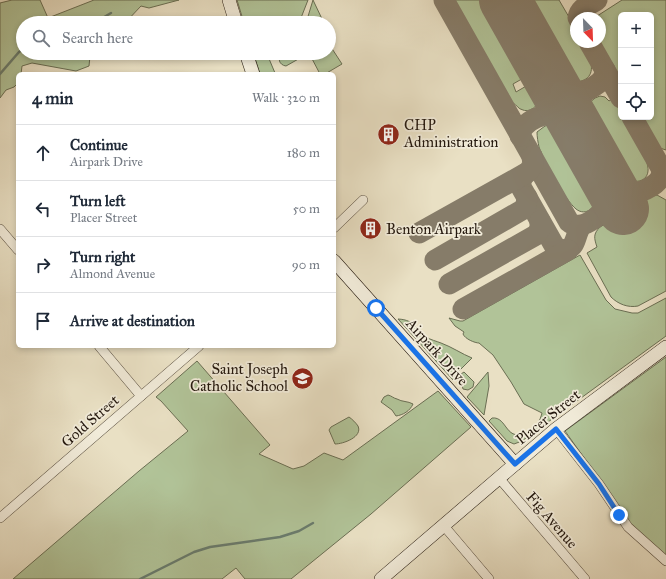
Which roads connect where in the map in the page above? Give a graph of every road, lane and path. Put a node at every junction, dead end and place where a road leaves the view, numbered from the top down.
1 (229, 0) edge
2 (234, 16) edge
3 (248, 60) edge
4 (252, 72) edge
5 (364, 200) dead end
6 (336, 226) edge
7 (0, 229) edge
8 (16, 248) edge
9 (336, 263) edge
10 (666, 347) edge
11 (101, 348) edge
12 (197, 348) edge
13 (141, 396) junction
14 (556, 429) junction
15 (515, 464) junction
16 (499, 478) junction
17 (0, 518) edge
18 (444, 526) junction
19 (666, 561) edge
20 (387, 577) edge
21 (489, 579) edge
22 (585, 579) edge

1 - 2 main road
3 - 4 main road
5 - 6 street
7 - 8 street
9 - 15 main road, Airpark Drive
10 - 14 main road, Placer Street
11 - 13 street
12 - 13 street, Gold Street
13 - 17 street, Gold Street
14 - 15 main road, Placer Street
14 - 19 street
15 - 16 main road, Placer Street
16 - 18 main road, Placer Street
16 - 22 street, Fig Avenue
18 - 20 main road, Placer Street
18 - 21 street

